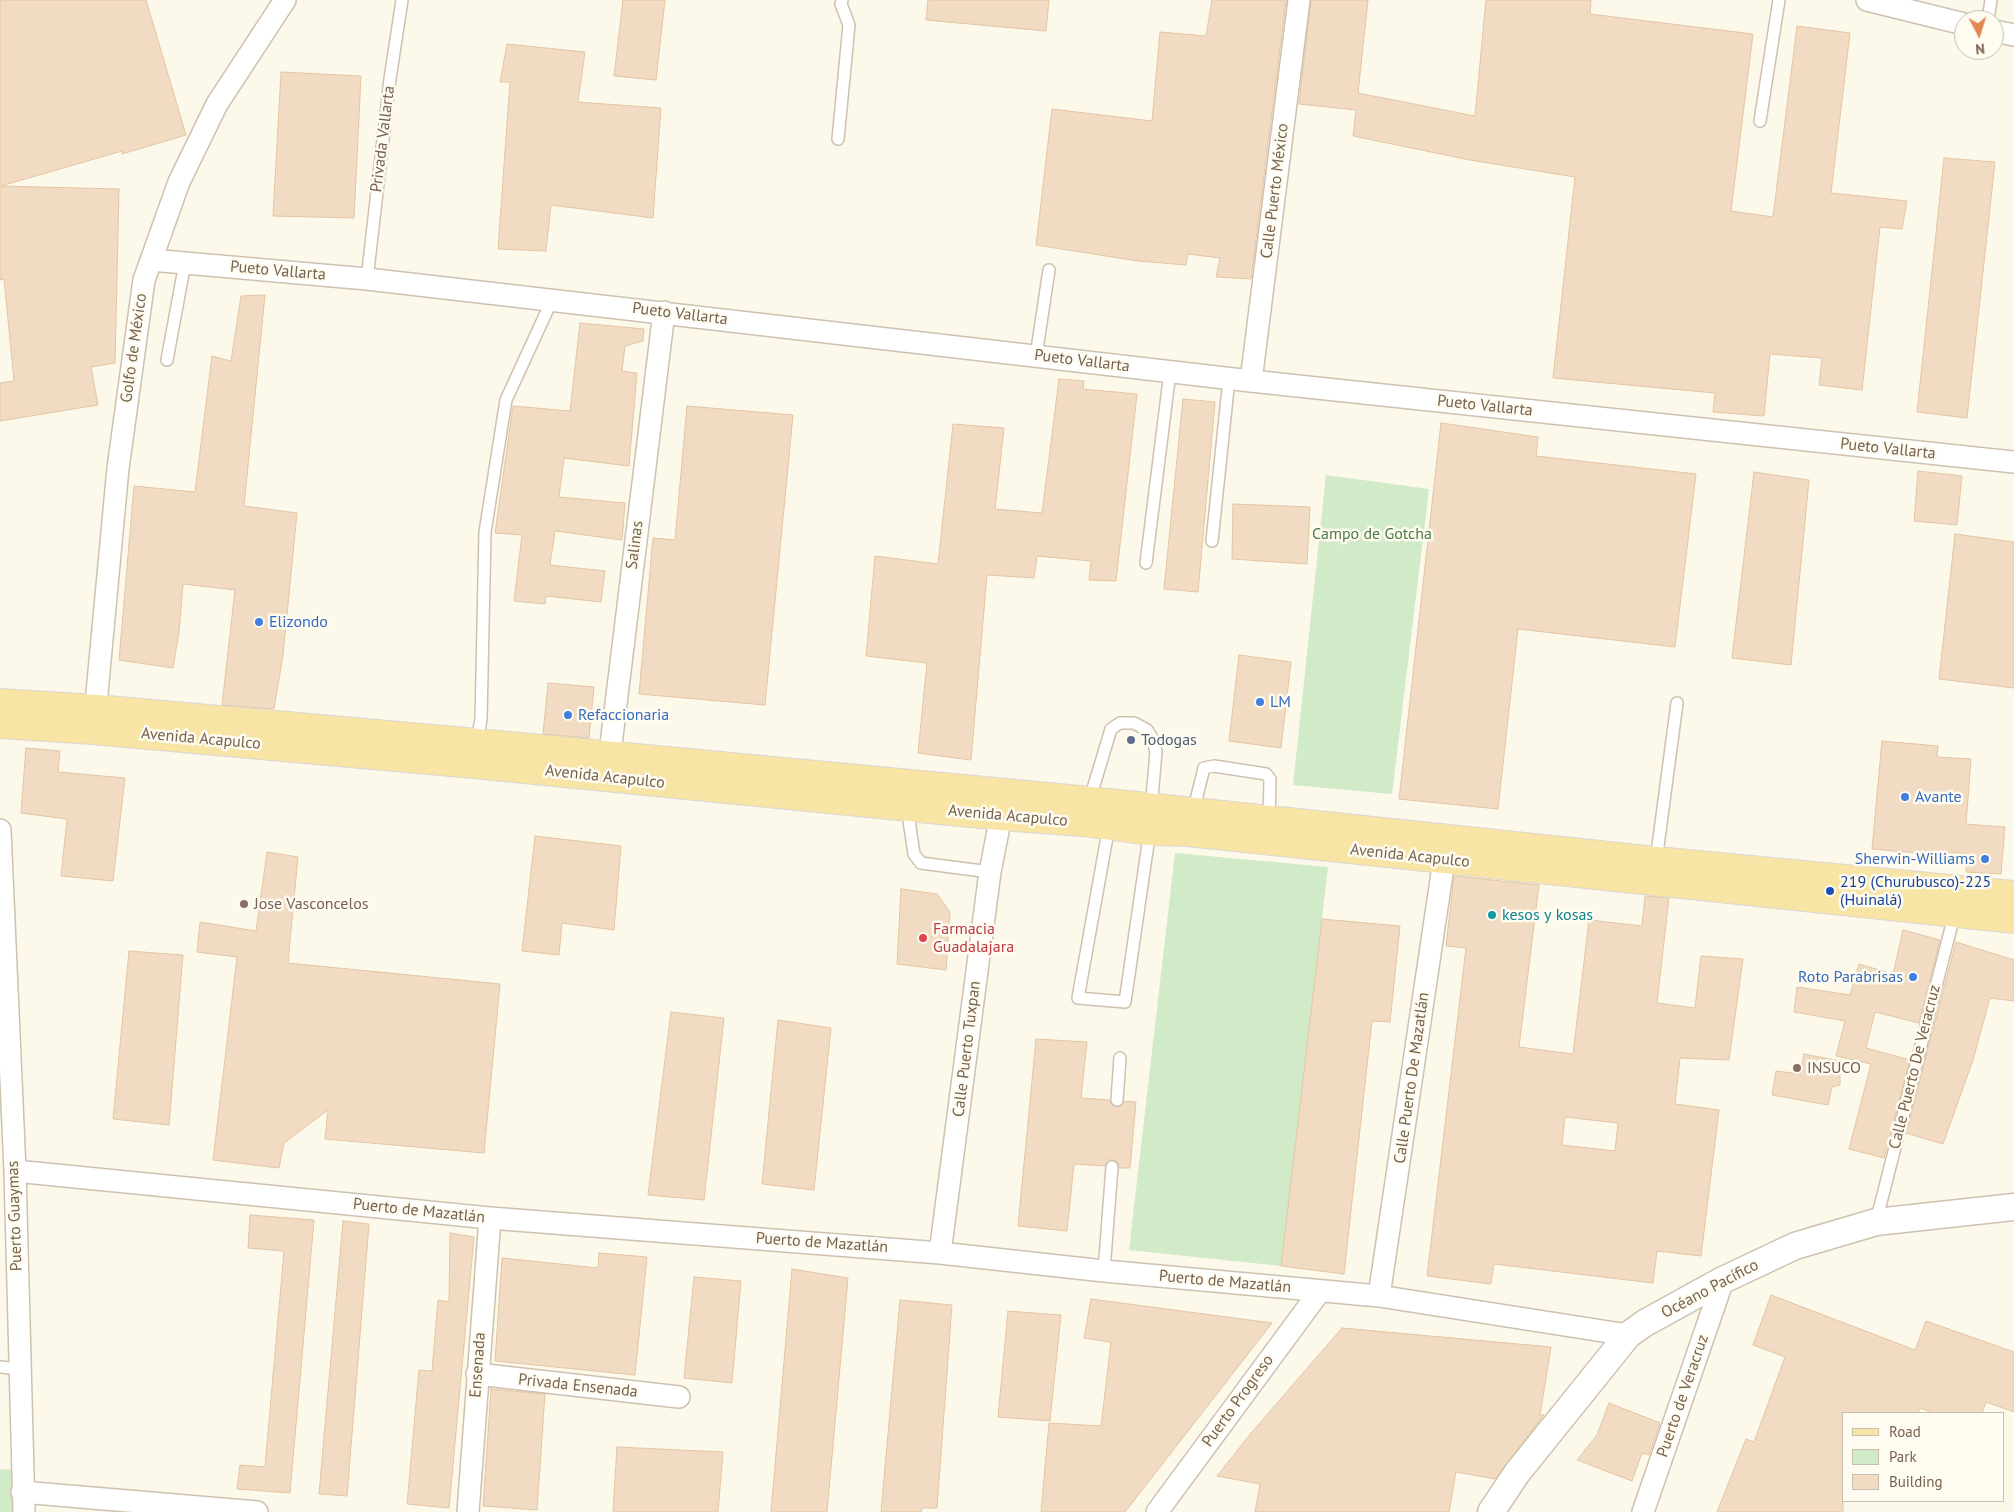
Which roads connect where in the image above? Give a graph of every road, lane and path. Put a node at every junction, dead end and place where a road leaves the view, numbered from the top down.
1 (286, 0) edge
2 (402, 0) edge
3 (842, 0) edge
4 (1299, 0) edge
5 (1779, 0) edge
6 (1867, 0) edge
7 (1954, 22) edge
8 (1760, 121) dead end
9 (838, 139) dead end
10 (151, 260) junction
11 (185, 263) junction
12 (1049, 270) dead end
13 (366, 278) junction
14 (552, 300) junction
15 (664, 312) junction
16 (1036, 356) junction
17 (167, 360) dead end
18 (1170, 372) junction
19 (1229, 378) junction
20 (1251, 381) junction
21 (2014, 462) edge
22 (1212, 541) dead end
23 (1146, 563) dead end
24 (1677, 703) dead end
25 (0, 704) edge
26 (95, 719) junction
27 (0, 724) edge
28 (476, 753) junction
29 (608, 767) junction
30 (907, 806) junction
31 (1086, 812) junction
32 (1001, 816) junction
33 (1150, 819) junction
34 (1191, 823) junction
35 (1109, 826) junction
36 (0, 830) edge
37 (1268, 830) junction
38 (1444, 860) junction
39 (990, 872) junction
40 (1654, 872) junction
41 (2014, 896) edge
42 (1955, 912) junction
43 (2014, 919) edge
44 (1120, 1058) dead end
45 (1117, 1100) dead end
46 (1112, 1167) dead end
47 (15, 1171) junction
48 (2014, 1207) edge
49 (490, 1218) junction
50 (1876, 1222) junction
51 (940, 1253) junction
52 (1104, 1271) junction
53 (1723, 1280) junction
54 (1320, 1290) junction
55 (1379, 1296) junction
56 (1628, 1335) junction
57 (10, 1368) edge
58 (477, 1374) junction
59 (679, 1397) dead end
60 (23, 1502) edge
61 (257, 1512) edge
62 (468, 1512) edge
63 (1157, 1512) edge
64 (1491, 1512) edge
65 (1642, 1512) edge

1 - 10 street, Golfo de México
2 - 13 lane, Privada Vallarta
3 - 9 lane
4 - 20 street, Calle Puerto México
5 - 8 lane
6 - 7 street
10 - 11 street, Pueto Vallarta
10 - 26 street, Golfo de México
11 - 13 street, Pueto Vallarta
11 - 17 lane
12 - 16 lane
13 - 14 street, Pueto Vallarta
14 - 15 street, Pueto Vallarta
14 - 28 lane
15 - 16 street, Pueto Vallarta
15 - 29 street, Salinas
16 - 18 street, Pueto Vallarta
18 - 19 street, Pueto Vallarta
18 - 23 lane
19 - 20 street, Pueto Vallarta
19 - 22 lane
20 - 21 street, Pueto Vallarta
24 - 40 lane
25 - 26 main road, Avenida Acapulco
26 - 27 main road, Avenida Acapulco
26 - 28 main road, Avenida Acapulco
28 - 29 main road, Avenida Acapulco
29 - 30 main road, Avenida Acapulco
29 - 31 main road, Avenida Acapulco
30 - 32 main road, Avenida Acapulco
30 - 39 lane
31 - 32 main road, Avenida Acapulco
31 - 33 main road, Avenida Acapulco
31 - 33 lane
31 - 35 main road, Avenida Acapulco
32 - 39 street, Calle Puerto Tuxpan
33 - 34 main road, Avenida Acapulco
33 - 35 main road, Avenida Acapulco
33 - 35 lane
34 - 37 main road, Avenida Acapulco
34 - 37 lane
36 - 47 street, Puerto Guaymas
37 - 38 main road, Avenida Acapulco
37 - 40 main road, Avenida Acapulco
38 - 40 main road, Avenida Acapulco
38 - 55 street, Calle Puerto De Mazatlán
39 - 51 street, Calle Puerto Tuxpan
40 - 41 main road, Avenida Acapulco
40 - 42 main road, Avenida Acapulco
42 - 43 main road, Avenida Acapulco
42 - 50 lane, Calle Puerto De Veracruz
44 - 45 lane
46 - 52 lane
47 - 49 street, Puerto de Mazatlán
47 - 57 street, Puerto Guaymas
48 - 50 street, Océano Pacífico
49 - 51 street, Puerto de Mazatlán
49 - 58 street, Ensenada
50 - 53 street, Océano Pacífico
51 - 52 street, Puerto de Mazatlán
52 - 54 street, Puerto de Mazatlán
53 - 56 street, Océano Pacífico
53 - 65 street, Puerto de Veracruz
54 - 55 street, Puerto de Mazatlán
54 - 63 street, Puerto Progreso
55 - 56 street, Puerto de Mazatlán
56 - 64 street, Océano Pacífico
57 - 60 street, Puerto Guaymas
58 - 59 street, Privada Ensenada
58 - 62 street, Ensenada
60 - 61 street

